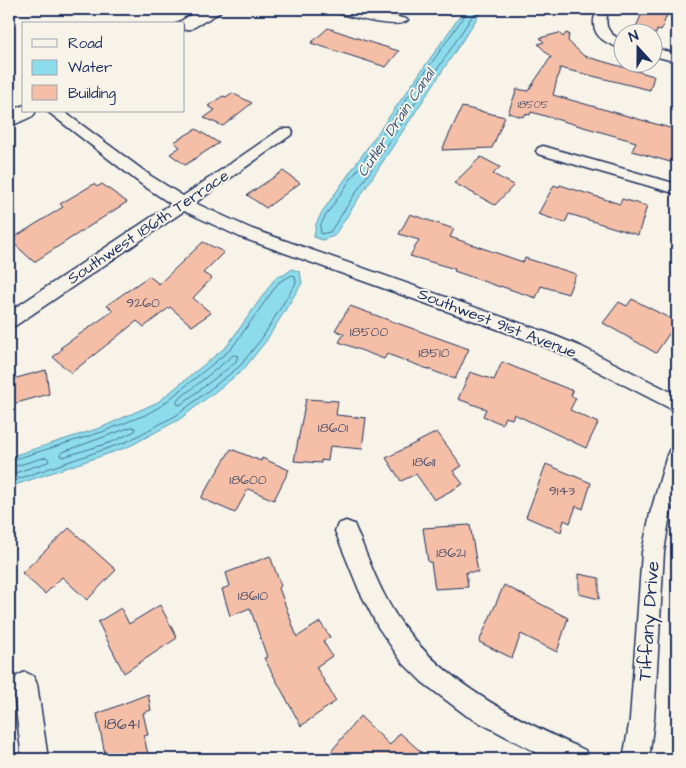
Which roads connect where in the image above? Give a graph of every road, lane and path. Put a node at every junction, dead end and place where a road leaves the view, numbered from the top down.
1 (338, 9) edge
2 (603, 9) edge
3 (206, 10) edge
4 (402, 20) dead end
5 (185, 24) edge
6 (614, 41) edge
7 (664, 55) edge
8 (677, 58) edge
9 (24, 112) edge
10 (55, 112) edge
11 (9, 120) edge
12 (286, 132) dead end
13 (544, 151) dead end
14 (677, 189) edge
15 (182, 204) junction
16 (9, 321) edge
17 (677, 404) edge
18 (677, 455) edge
19 (346, 531) dead end
20 (25, 684) dead end
21 (35, 759) edge
22 (576, 759) edge
23 (636, 759) edge

1 - 4 street
2 - 6 street
3 - 5 street
7 - 8 street
9 - 11 street
10 - 15 street, Southwest 91st Avenue
12 - 15 street, Southwest 186th Terrace
13 - 14 street
15 - 16 street, Southwest 186th Terrace
15 - 17 street, Southwest 91st Avenue
18 - 23 street, Tiffany Drive
19 - 22 street
20 - 21 street

